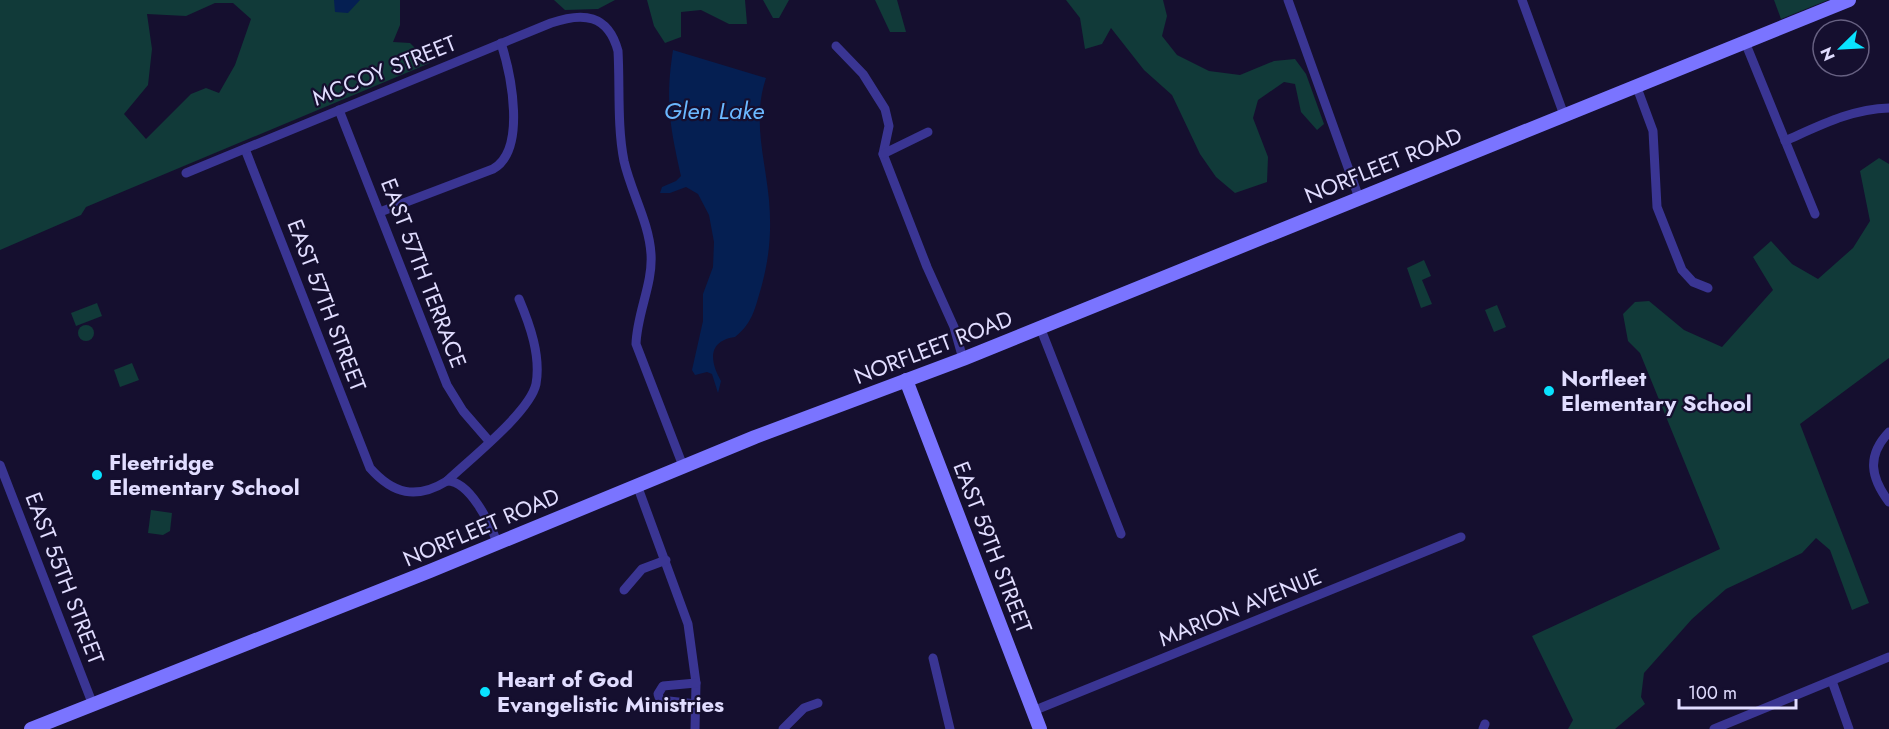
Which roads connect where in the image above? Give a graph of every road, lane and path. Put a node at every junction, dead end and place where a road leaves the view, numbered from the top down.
1 (1288, 0) edge
2 (1522, 0) edge
3 (1849, 0) edge
4 (1745, 42) junction
5 (501, 43) junction
6 (836, 46) dead end
7 (1636, 85) junction
8 (1889, 108) edge
9 (339, 110) junction
10 (1564, 115) junction
11 (928, 132) dead end
12 (1785, 141) junction
13 (245, 149) junction
14 (883, 154) junction
15 (186, 173) dead end
16 (1359, 198) junction
17 (380, 212) junction
18 (1815, 214) dead end
19 (1708, 288) dead end
20 (519, 299) dead end
21 (1040, 327) junction
22 (963, 359) junction
23 (906, 380) junction
24 (1889, 432) edge
25 (489, 441) junction
26 (0, 465) edge
27 (683, 466) junction
28 (447, 482) junction
29 (637, 485) junction
30 (1889, 502) edge
31 (1121, 534) dead end
32 (1461, 537) dead end
33 (497, 542) junction
34 (666, 560) junction
35 (624, 590) dead end
36 (1889, 657) edge
37 (933, 658) dead end
38 (1832, 681) junction
39 (696, 683) junction
40 (818, 702) dead end
41 (696, 704) junction
42 (93, 705) junction
43 (1033, 711) junction
44 (1720, 728) edge
45 (31, 729) edge
46 (695, 729) edge
47 (783, 729) edge
48 (950, 729) edge
49 (1040, 729) edge
50 (1849, 729) edge

1 - 16 street
2 - 10 street
3 - 4 street, NORFLEET ROAD
4 - 7 street, NORFLEET ROAD
4 - 12 street
5 - 9 street, MCCOY STREET
5 - 17 street
5 - 27 street, MCCOY STREET
6 - 14 street
7 - 10 street, NORFLEET ROAD
7 - 19 street
8 - 12 street
9 - 13 street, MCCOY STREET
9 - 17 street, EAST 57TH TERRACE
10 - 16 street, NORFLEET ROAD
11 - 14 street
12 - 18 street
13 - 15 street, MCCOY STREET
13 - 28 street, EAST 57TH STREET
14 - 22 street
16 - 21 street, NORFLEET ROAD
17 - 25 street, EAST 57TH TERRACE
20 - 25 street
21 - 22 street, NORFLEET ROAD
21 - 31 street
22 - 23 street, NORFLEET ROAD
23 - 27 street, NORFLEET ROAD
23 - 43 street, EAST 59TH STREET
24 - 30 street
25 - 28 street
26 - 42 street, EAST 55TH STREET
27 - 29 street, NORFLEET ROAD
28 - 33 street
29 - 33 street, NORFLEET ROAD
29 - 34 street
32 - 43 street, MARION AVENUE
33 - 42 street, NORFLEET ROAD
34 - 35 street
34 - 39 street
36 - 38 street
37 - 48 street
38 - 44 street
38 - 50 street
39 - 41 street
39 - 41 street
40 - 47 street
41 - 46 street
42 - 45 street, NORFLEET ROAD
43 - 49 street, EAST 59TH STREET

